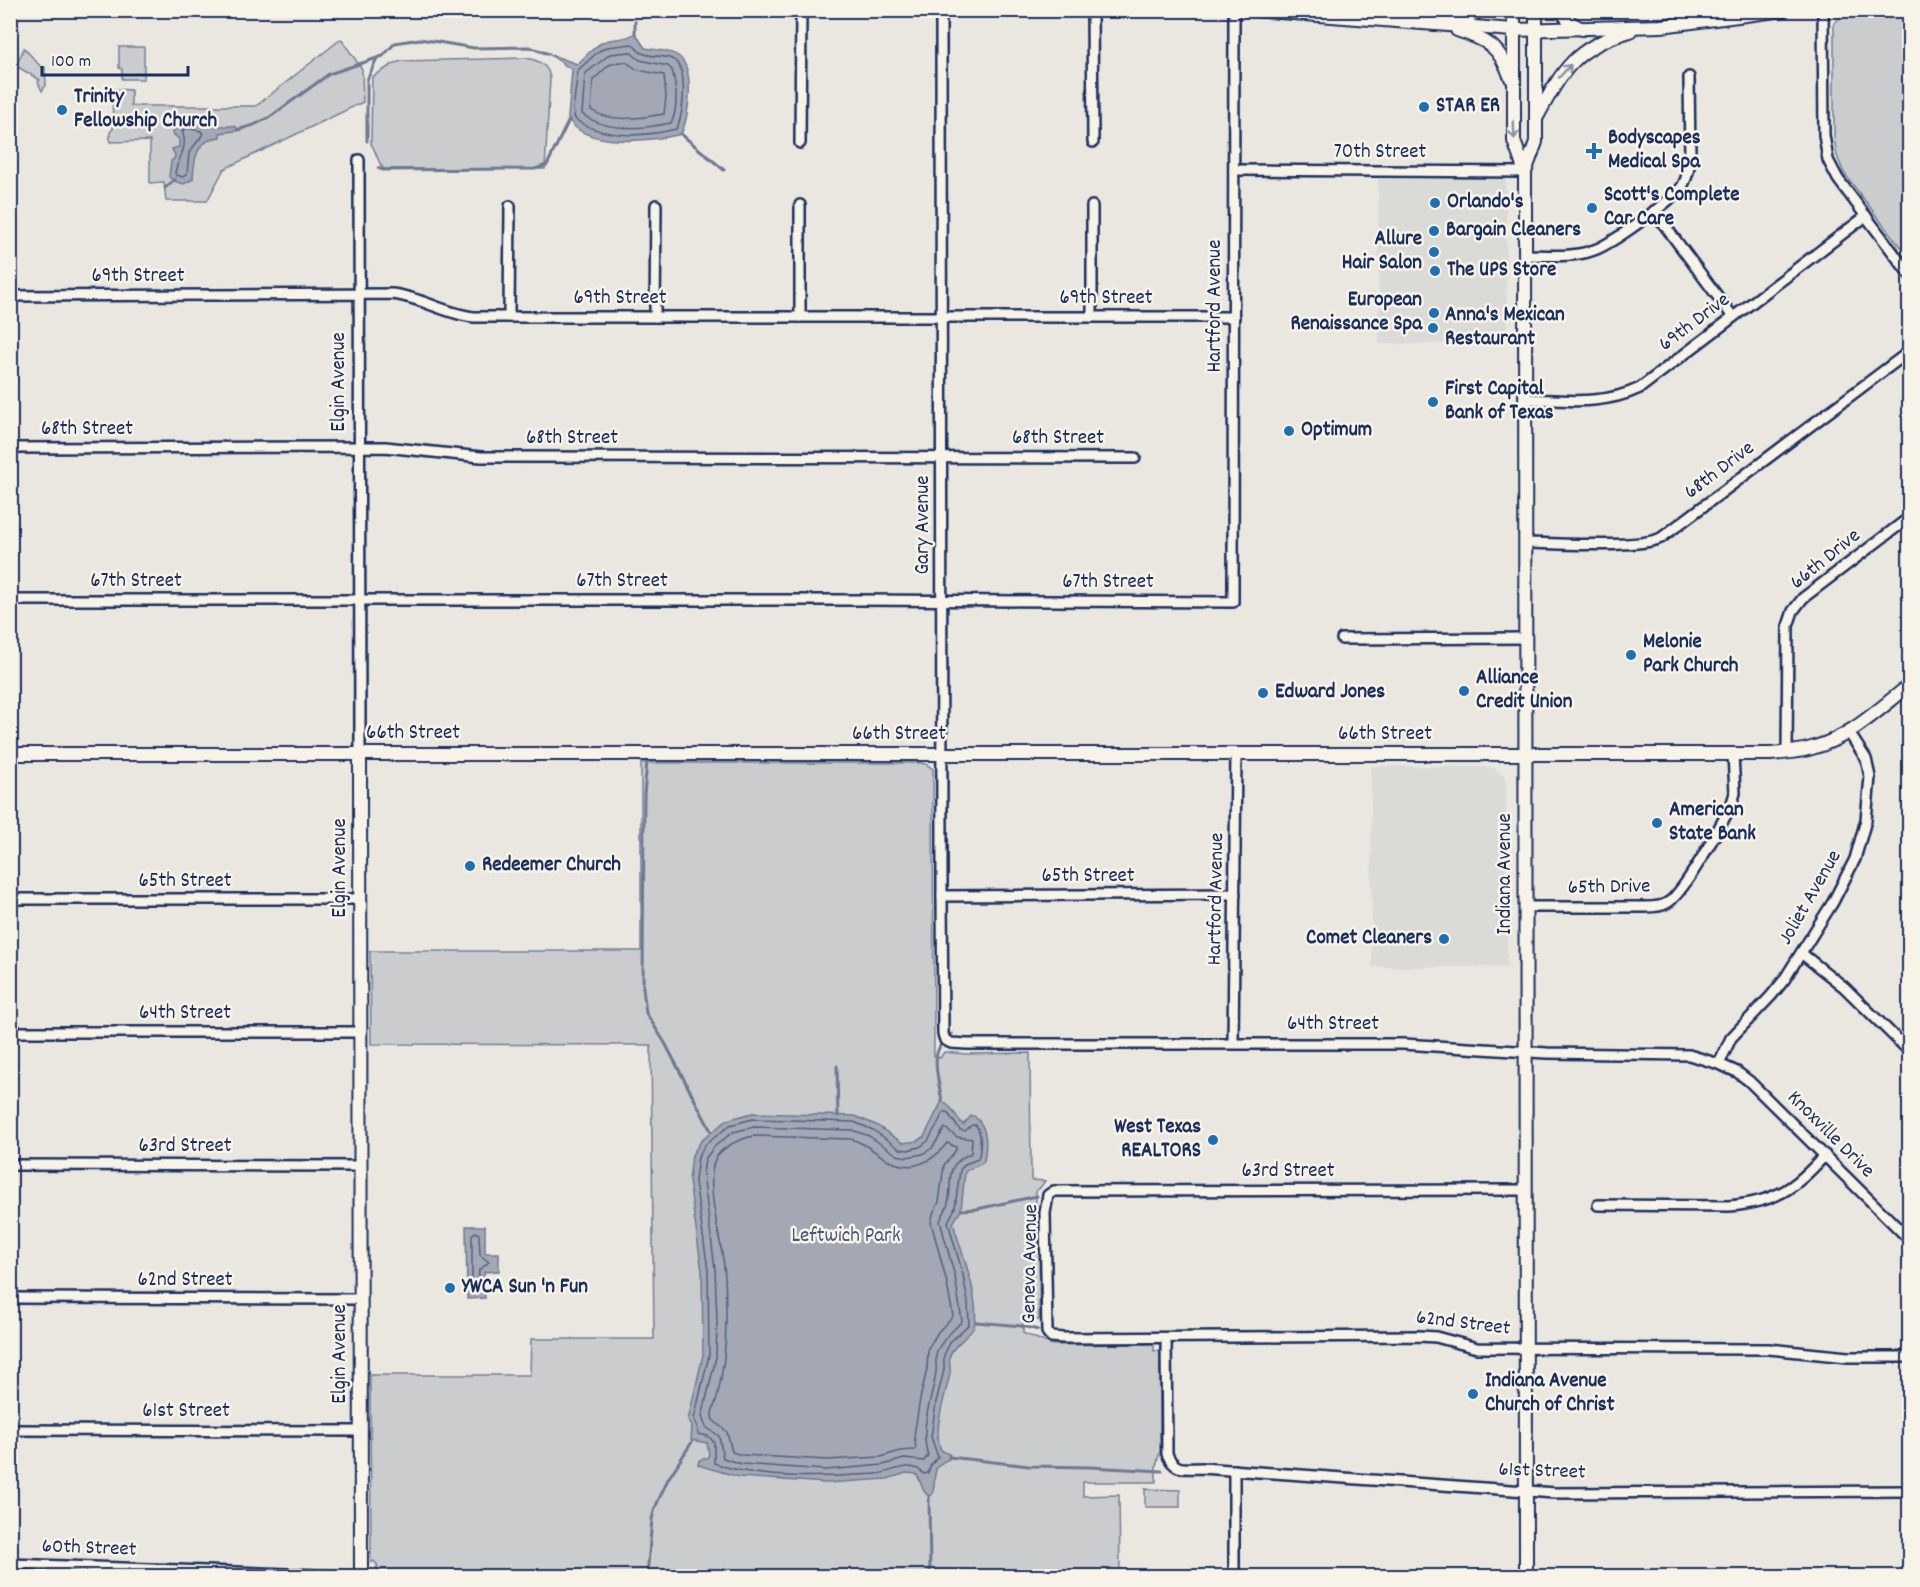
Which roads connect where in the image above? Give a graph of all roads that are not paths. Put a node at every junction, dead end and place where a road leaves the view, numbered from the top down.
1 (801, 10) edge
2 (941, 10) edge
3 (1092, 10) edge
4 (1234, 10) edge
5 (1254, 10) edge
6 (1481, 10) edge
7 (1514, 10) edge
8 (1536, 10) edge
9 (1562, 10) edge
10 (1784, 10) edge
11 (1823, 10) edge
12 (1430, 23) junction
13 (1661, 26) junction
14 (1582, 29) junction
15 (1514, 30) junction
16 (1536, 30) junction
17 (1689, 77) dead end
18 (1513, 83) junction
19 (1536, 121) junction
20 (1093, 141) dead end
21 (800, 143) dead end
22 (359, 160) dead end
23 (1234, 170) junction
24 (1526, 172) junction
25 (800, 204) dead end
26 (656, 205) dead end
27 (510, 206) dead end
28 (1092, 206) dead end
29 (1654, 211) junction
30 (1866, 216) junction
31 (1525, 255) junction
32 (1910, 275) edge
33 (360, 294) junction
34 (10, 296) edge
35 (509, 317) junction
36 (655, 317) junction
37 (800, 317) junction
38 (1092, 317) junction
39 (1234, 317) junction
40 (1733, 317) junction
41 (943, 318) junction
42 (1910, 351) edge
43 (1525, 399) junction
44 (360, 447) junction
45 (10, 448) edge
46 (943, 457) junction
47 (1135, 458) dead end
48 (1910, 517) edge
49 (1526, 543) junction
50 (10, 600) edge
51 (360, 600) junction
52 (942, 600) junction
53 (1233, 602) joint
54 (1526, 638) junction
55 (1342, 639) dead end
56 (1910, 685) edge
57 (1848, 731) junction
58 (1787, 752) junction
59 (10, 753) edge
60 (360, 754) junction
61 (942, 754) junction
62 (1526, 754) junction
63 (1733, 754) junction
64 (1236, 755) junction
65 (1235, 894) junction
66 (942, 896) junction
67 (10, 899) edge
68 (360, 899) junction
69 (1669, 902) junction
70 (1526, 907) junction
71 (1674, 912) dead end
72 (1801, 953) junction
73 (10, 1032) edge
74 (360, 1032) junction
75 (945, 1040) joint
76 (1233, 1043) junction
77 (1526, 1052) junction
78 (1910, 1052) edge
79 (1719, 1064) junction
80 (1825, 1155) junction
81 (10, 1165) edge
82 (360, 1166) junction
83 (1526, 1190) junction
84 (1051, 1193) joint
85 (1598, 1205) dead end
86 (1910, 1240) edge
87 (10, 1298) edge
88 (360, 1299) junction
89 (1049, 1335) joint
90 (1166, 1338) junction
91 (1526, 1349) junction
92 (1910, 1357) edge
93 (10, 1430) edge
94 (360, 1431) junction
95 (1234, 1470) junction
96 (1526, 1491) junction
97 (1910, 1491) edge
98 (10, 1564) edge
99 (345, 1576) edge
100 (361, 1576) edge
101 (1234, 1576) edge
102 (1526, 1576) edge

1 - 21 street
2 - 41 street, Gary Avenue
3 - 20 street
4 - 23 street, Hartford Avenue
5 - 12 street
6 - 12 street
7 - 15 street, Indiana Avenue
8 - 16 street, Indiana Avenue
9 - 14 street
10 - 13 street
11 - 30 street
12 - 15 street
12 - 18 street
13 - 14 street
19 -> 13 street
14 - 16 street
15 - 16 street
15 - 18 street, Indiana Avenue
16 - 19 street, Indiana Avenue
17 - 29 street
18 -> 24 street, Indiana Avenue
19 - 24 street, Indiana Avenue
22 - 33 street, Elgin Avenue
23 - 24 street, 70th Street
23 - 39 street, Hartford Avenue
24 - 31 street, Indiana Avenue
25 - 37 street
26 - 36 street
27 - 35 street
28 - 38 street
29 - 31 street
29 - 40 street
30 - 32 street
30 - 40 street, 69th Drive
31 - 43 street, Indiana Avenue
33 - 34 street, 69th Street
33 - 35 street, 69th Street
33 - 44 street, Elgin Avenue
35 - 36 street, 69th Street
36 - 37 street, 69th Street
37 - 41 street, 69th Street
38 - 39 street, 69th Street
38 - 41 street, 69th Street
39 - 53 street, Hartford Avenue
40 - 43 street, 69th Drive
41 - 46 street, Gary Avenue
42 - 49 street, 68th Drive
43 - 49 street, Indiana Avenue
44 - 45 street, 68th Street
44 - 46 street, 68th Street
44 - 51 street, Elgin Avenue
46 - 47 street, 68th Street
46 - 52 street, Gary Avenue
48 - 58 street, 66th Drive
49 - 54 street, Indiana Avenue
50 - 51 street, 67th Street
51 - 52 street, 67th Street
51 - 60 street, Elgin Avenue
52 - 53 street, 67th Street
52 - 61 street, Gary Avenue
54 - 55 street
54 - 62 street, Indiana Avenue
56 - 57 street, 66th Street
57 - 58 street, 66th Street
57 - 72 street, Joliet Avenue
58 - 63 street, 66th Street
59 - 60 street, 66th Street
60 - 61 street, 66th Street
60 - 68 street, Elgin Avenue
61 - 64 street, 66th Street
61 - 66 street, Gary Avenue
62 - 63 street, 66th Street
62 - 64 street, 66th Street
62 - 70 street, Indiana Avenue
63 - 69 street, 65th Drive
64 - 65 street, Hartford Avenue
65 - 66 street, 65th Street
65 - 76 street, Hartford Avenue
66 - 75 street, Gary Avenue
67 - 68 street, 65th Street
68 - 74 street, Elgin Avenue
69 - 70 street, 65th Drive
69 - 71 street
70 - 77 street, Indiana Avenue
72 - 78 street
72 - 79 street, Joliet Avenue
73 - 74 street, 64th Street
74 - 82 street, Elgin Avenue
75 - 76 street, 64th Street
76 - 77 street, 64th Street
77 - 79 street, 64th Street
77 - 83 street, Indiana Avenue
79 - 80 street, Knoxville Drive
80 - 85 street
80 - 86 street, Knoxville Drive
81 - 82 street, 63rd Street
82 - 88 street, Elgin Avenue
83 - 84 street, 63rd Street
83 - 91 street, Indiana Avenue
84 - 89 street, Geneva Avenue
87 - 88 street, 62nd Street
88 - 94 street, Elgin Avenue
89 - 90 street, 62nd Street
90 - 91 street, 62nd Street
90 - 95 street, 61st Street
91 - 92 street, 62nd Street
91 - 96 street, Indiana Avenue
93 - 94 street, 61st Street
94 - 100 street, Elgin Avenue
95 - 96 street, 61st Street
95 - 101 street
96 - 97 street, 61st Street
96 - 102 street, Indiana Avenue
98 - 99 street, 60th Street

